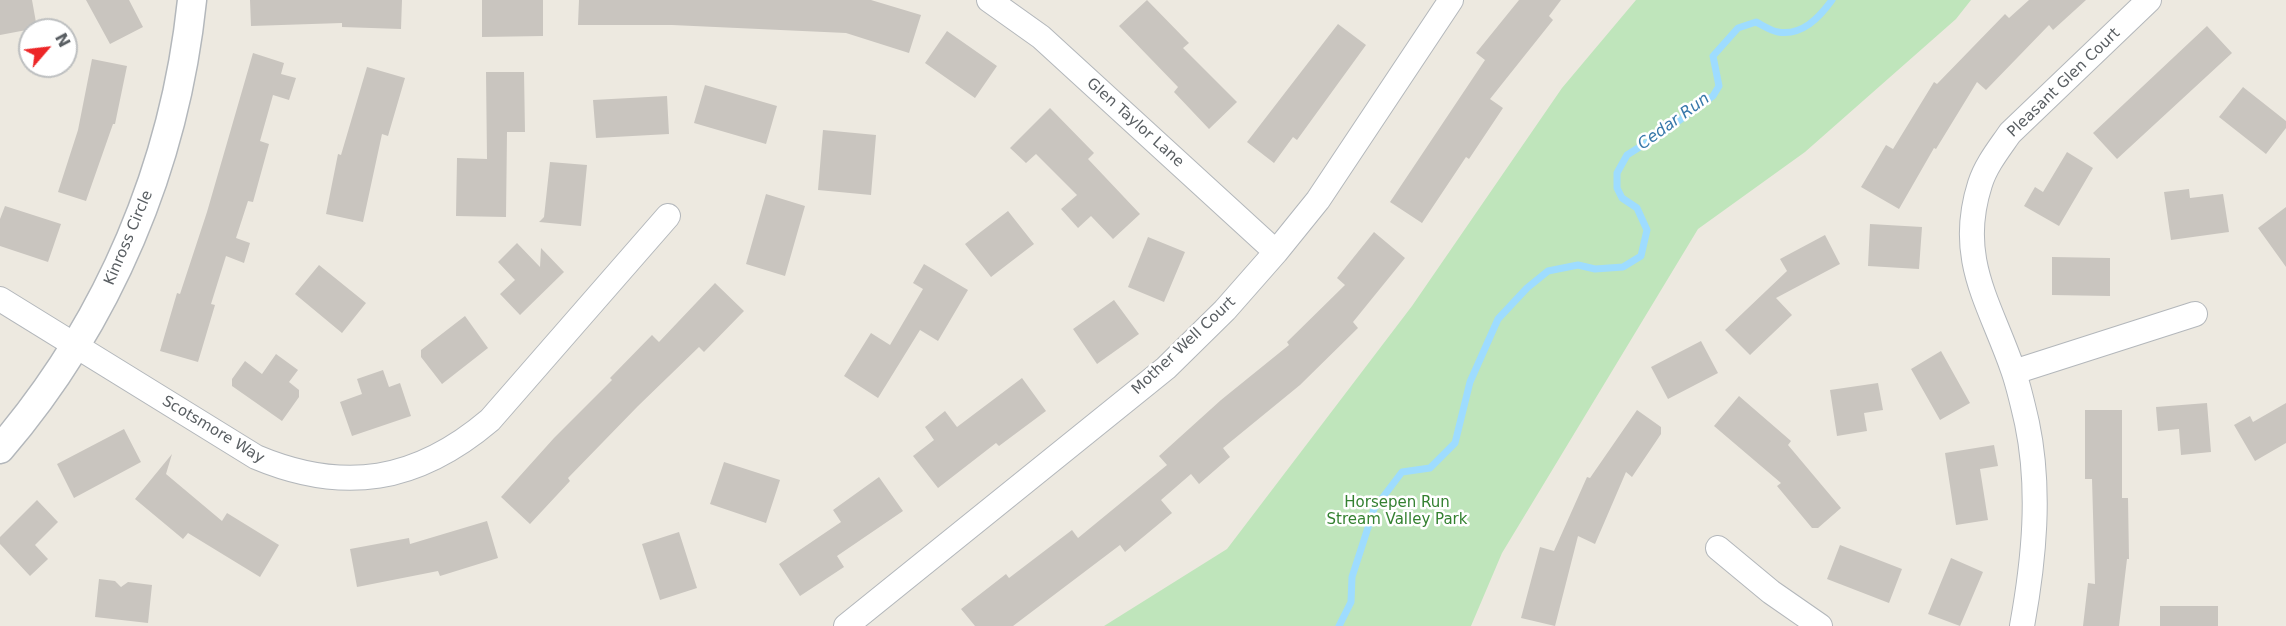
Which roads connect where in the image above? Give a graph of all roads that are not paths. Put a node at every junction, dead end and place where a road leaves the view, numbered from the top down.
1 (192, 0) edge
2 (989, 0) edge
3 (1451, 0) edge
4 (2149, 0) edge
5 (668, 216) dead end
6 (1276, 252) junction
7 (0, 299) edge
8 (2195, 314) dead end
9 (76, 346) junction
10 (2014, 372) junction
11 (0, 449) edge
12 (1718, 548) dead end
13 (846, 626) edge
14 (1820, 626) edge
15 (2022, 626) edge

1 - 9 street, Kinross Circle
2 - 6 street, Glen Taylor Lane
3 - 6 street, Mother Well Court
4 - 10 street, Pleasant Glen Court
5 - 9 street, Scotsmore Way
6 - 13 street, Mother Well Court
7 - 9 street, Scotsmore Way
8 - 10 street
9 - 11 street, Kinross Circle
10 - 15 street, Pleasant Glen Court
12 - 14 street

